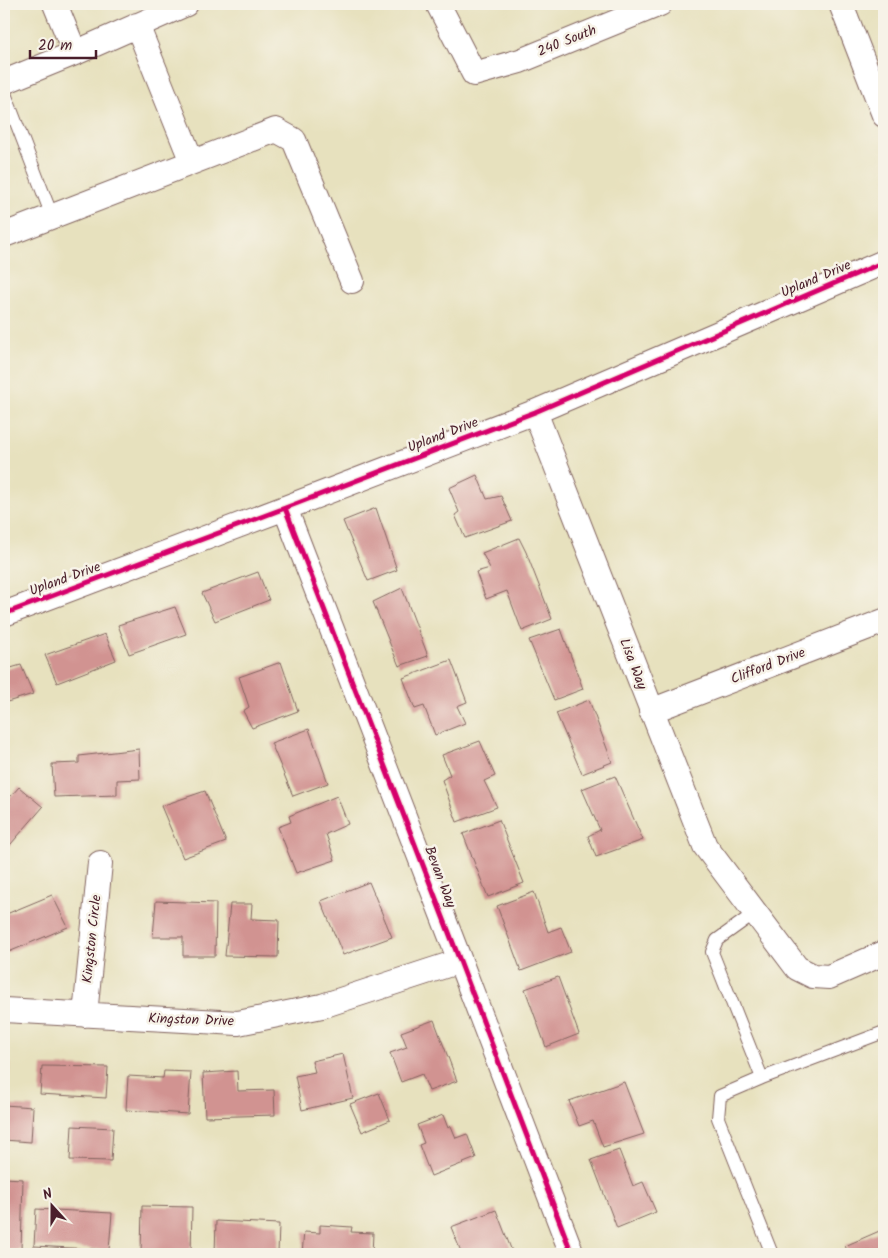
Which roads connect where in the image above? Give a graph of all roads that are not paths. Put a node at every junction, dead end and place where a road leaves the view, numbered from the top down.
1 (55, 4) edge
2 (186, 4) edge
3 (438, 4) edge
4 (660, 4) edge
5 (841, 4) edge
6 (137, 25) junction
7 (75, 53) junction
8 (4, 82) edge
9 (4, 91) edge
10 (884, 115) edge
11 (192, 162) junction
12 (52, 216) junction
13 (4, 235) edge
14 (884, 262) edge
15 (352, 281) dead end
16 (534, 412) junction
17 (285, 508) junction
18 (4, 614) edge
19 (884, 621) edge
20 (651, 711) junction
21 (100, 863) dead end
22 (753, 909) junction
23 (884, 953) edge
24 (460, 960) junction
25 (4, 1010) edge
26 (85, 1015) junction
27 (884, 1032) edge
28 (762, 1078) junction
29 (572, 1254) edge
30 (772, 1254) edge

1 - 7 street
2 - 6 street
3 - 4 street, 240 South
5 - 10 street
6 - 7 street
6 - 11 street
7 - 8 street
9 - 12 lane
11 - 12 street
11 - 15 street
12 - 13 street
14 - 16 street, Upland Drive
16 - 17 street, Upland Drive
16 - 20 street, Lisa Way
17 - 18 street, Upland Drive
17 - 24 street, Bevan Way
19 - 20 street, Clifford Drive
20 - 22 street, Lisa Way
21 - 26 street, Kingston Circle
22 - 23 street, Lisa Way
22 - 28 lane
24 - 26 street, Kingston Drive
24 - 29 street, Bevan Way
25 - 26 street, Kingston Drive
27 - 28 lane
28 - 30 lane

